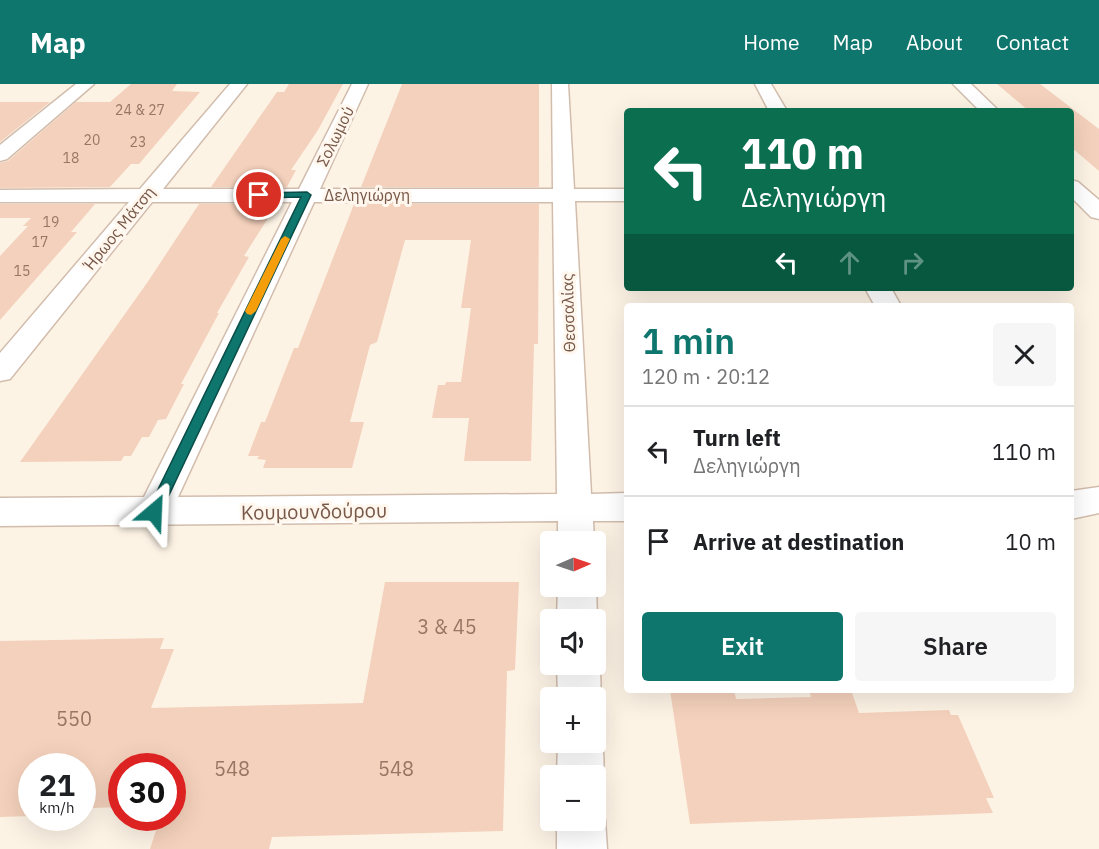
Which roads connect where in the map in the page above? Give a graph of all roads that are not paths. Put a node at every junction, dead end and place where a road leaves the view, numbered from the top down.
1 (86, 84) edge
2 (239, 84) edge
3 (360, 84) edge
4 (560, 84) edge
5 (763, 84) edge
6 (962, 84) edge
7 (776, 108) edge
8 (987, 108) edge
9 (0, 155) edge
10 (1080, 193) edge
11 (307, 195) junction
12 (564, 195) junction
13 (624, 195) edge
14 (0, 196) edge
15 (144, 196) junction
16 (1099, 212) edge
17 (0, 372) edge
18 (1099, 500) edge
19 (1074, 504) edge
20 (624, 508) edge
21 (0, 512) edge
22 (154, 512) junction
23 (575, 525) edge
24 (581, 831) edge
25 (582, 849) edge

1 - 9 street
2 - 15 street, Ήρωος Μάτση
3 - 11 street, Σολωμού
4 - 12 street, Θεσσαλίας
5 - 7 street
6 - 8 street
10 - 16 street
11 - 12 street, Δεληγιώργη
11 - 15 street, Δεληγιώργη
11 - 22 street, Σολωμού
12 - 13 street, Δεληγιώργη
12 - 23 street, Θεσσαλίας
14 - 15 street, Δεληγιώργη
15 - 17 street, Ήρωος Μάτση
18 - 19 street
20 - 23 street, Κουμουνδούρου
21 - 22 street, Κουμουνδούρου
22 - 23 street, Κουμουνδούρου
24 - 25 street

